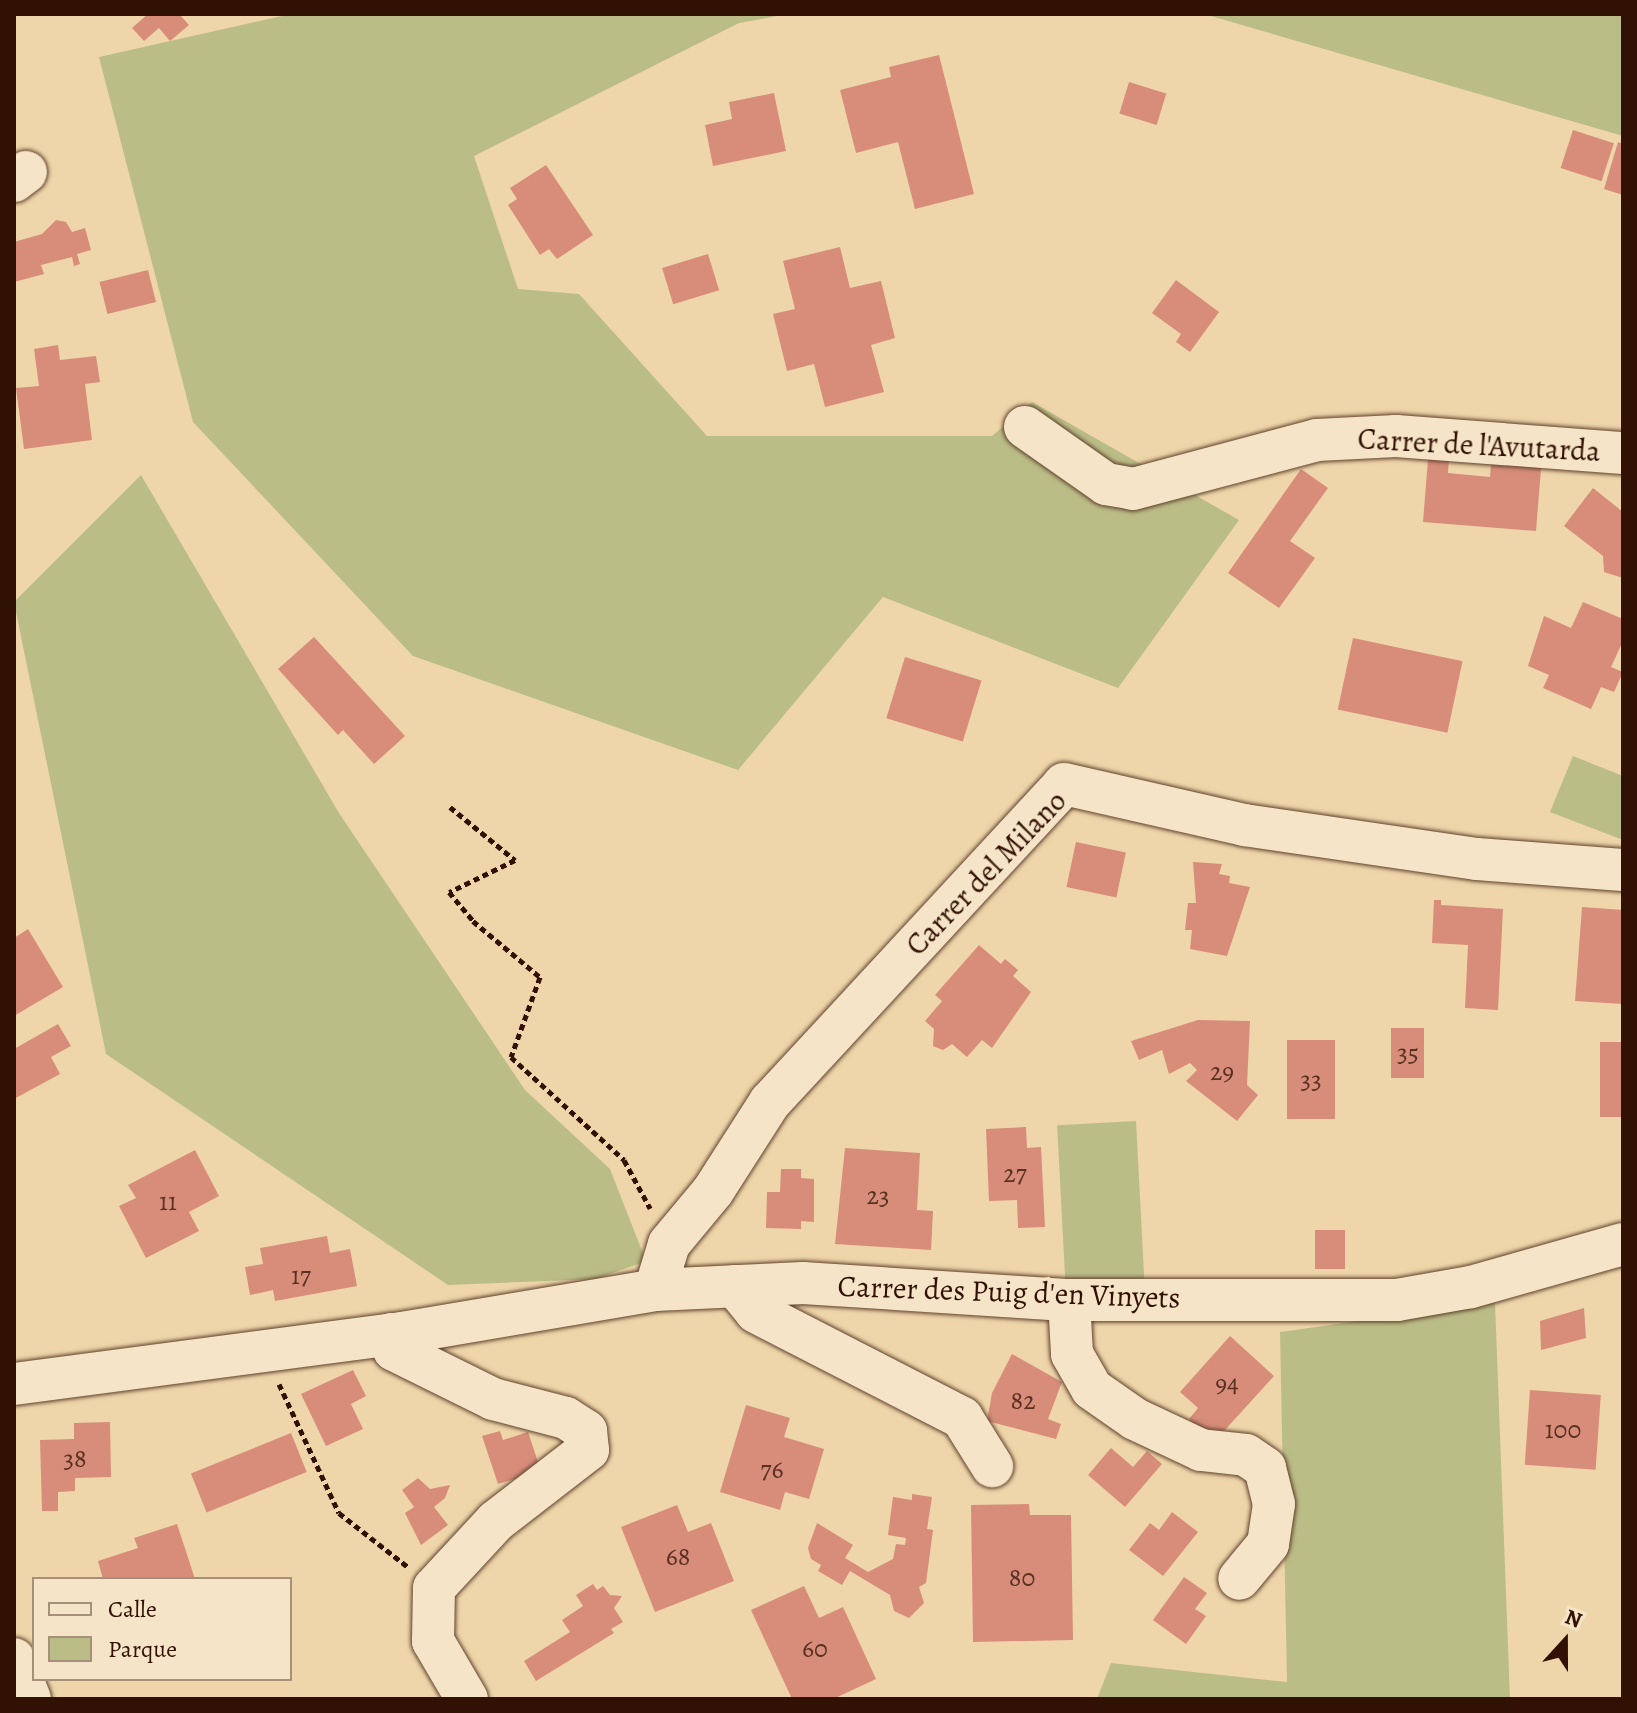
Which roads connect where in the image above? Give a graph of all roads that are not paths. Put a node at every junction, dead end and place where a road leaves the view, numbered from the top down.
1 (1025, 427) dead end
2 (1623, 453) edge
3 (1623, 870) edge
4 (1623, 1244) edge
5 (735, 1286) junction
6 (655, 1290) junction
7 (1069, 1300) junction
8 (391, 1334) junction
9 (14, 1384) edge
10 (992, 1466) dead end
11 (1239, 1579) dead end
12 (14, 1659) edge
13 (30, 1699) edge
14 (467, 1699) edge

1 - 2 street, Carrer de l'Avutarda
3 - 6 street, Carrer del Milano
4 - 7 street, Carrer des Puig d'en Vinyets
5 - 6 street, Carrer des Puig d'en Vinyets
5 - 7 street, Carrer des Puig d'en Vinyets
5 - 10 street
6 - 8 street, Carrer des Puig d'en Vinyets
7 - 11 street
8 - 9 street, Carrer des Puig d'en Vinyets
8 - 14 street
12 - 13 street

